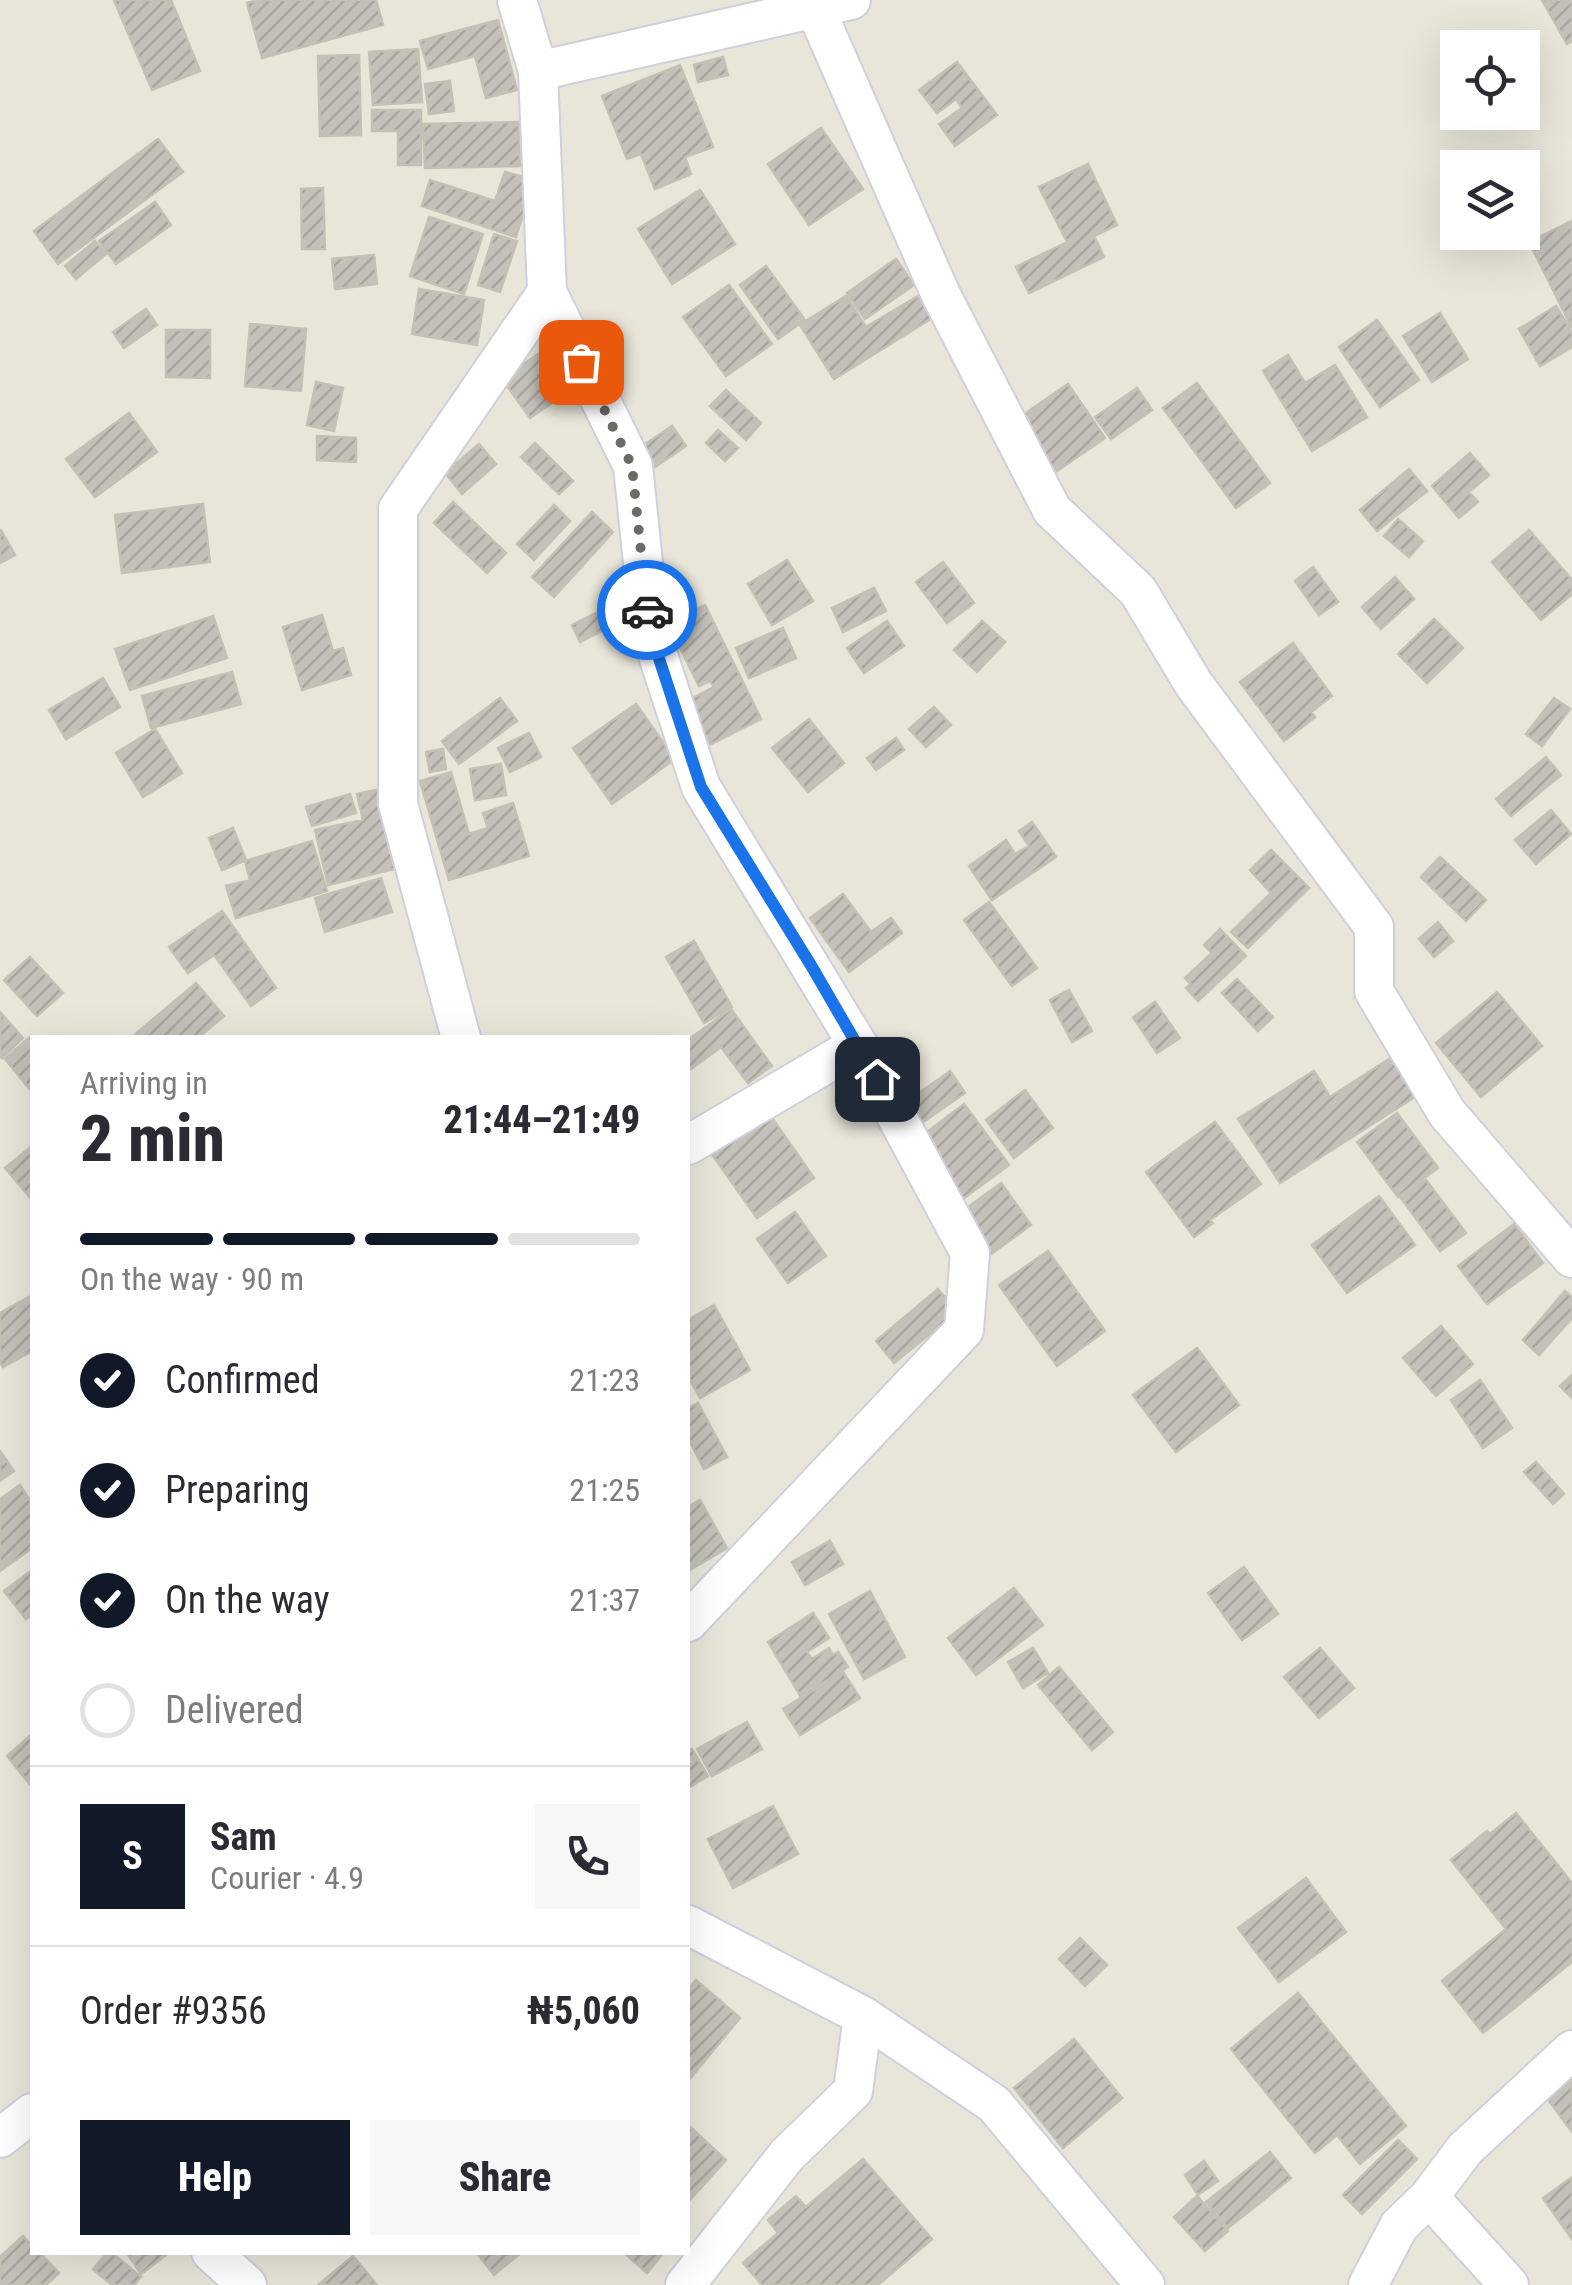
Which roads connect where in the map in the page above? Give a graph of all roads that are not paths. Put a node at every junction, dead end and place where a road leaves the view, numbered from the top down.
1 (517, 0) edge
2 (834, 4) edge
3 (538, 72) junction
4 (547, 292) junction
5 (460, 1035) edge
6 (858, 1044) junction
7 (690, 1144) edge
8 (1572, 1258) edge
9 (690, 1620) edge
10 (690, 1925) edge
11 (862, 2016) junction
12 (1572, 2050) edge
13 (1429, 2197) junction
14 (214, 2255) edge
15 (247, 2285) edge
16 (685, 2285) edge
17 (1145, 2285) edge
18 (1368, 2285) edge
19 (1509, 2285) edge

1 - 3 street
2 - 3 street
2 - 8 street
3 - 4 street
4 - 5 street
4 - 6 street
6 - 7 street
6 - 9 street
10 - 11 street
11 - 16 street
11 - 17 street
12 - 13 street
13 - 18 street
13 - 19 street
14 - 15 street

